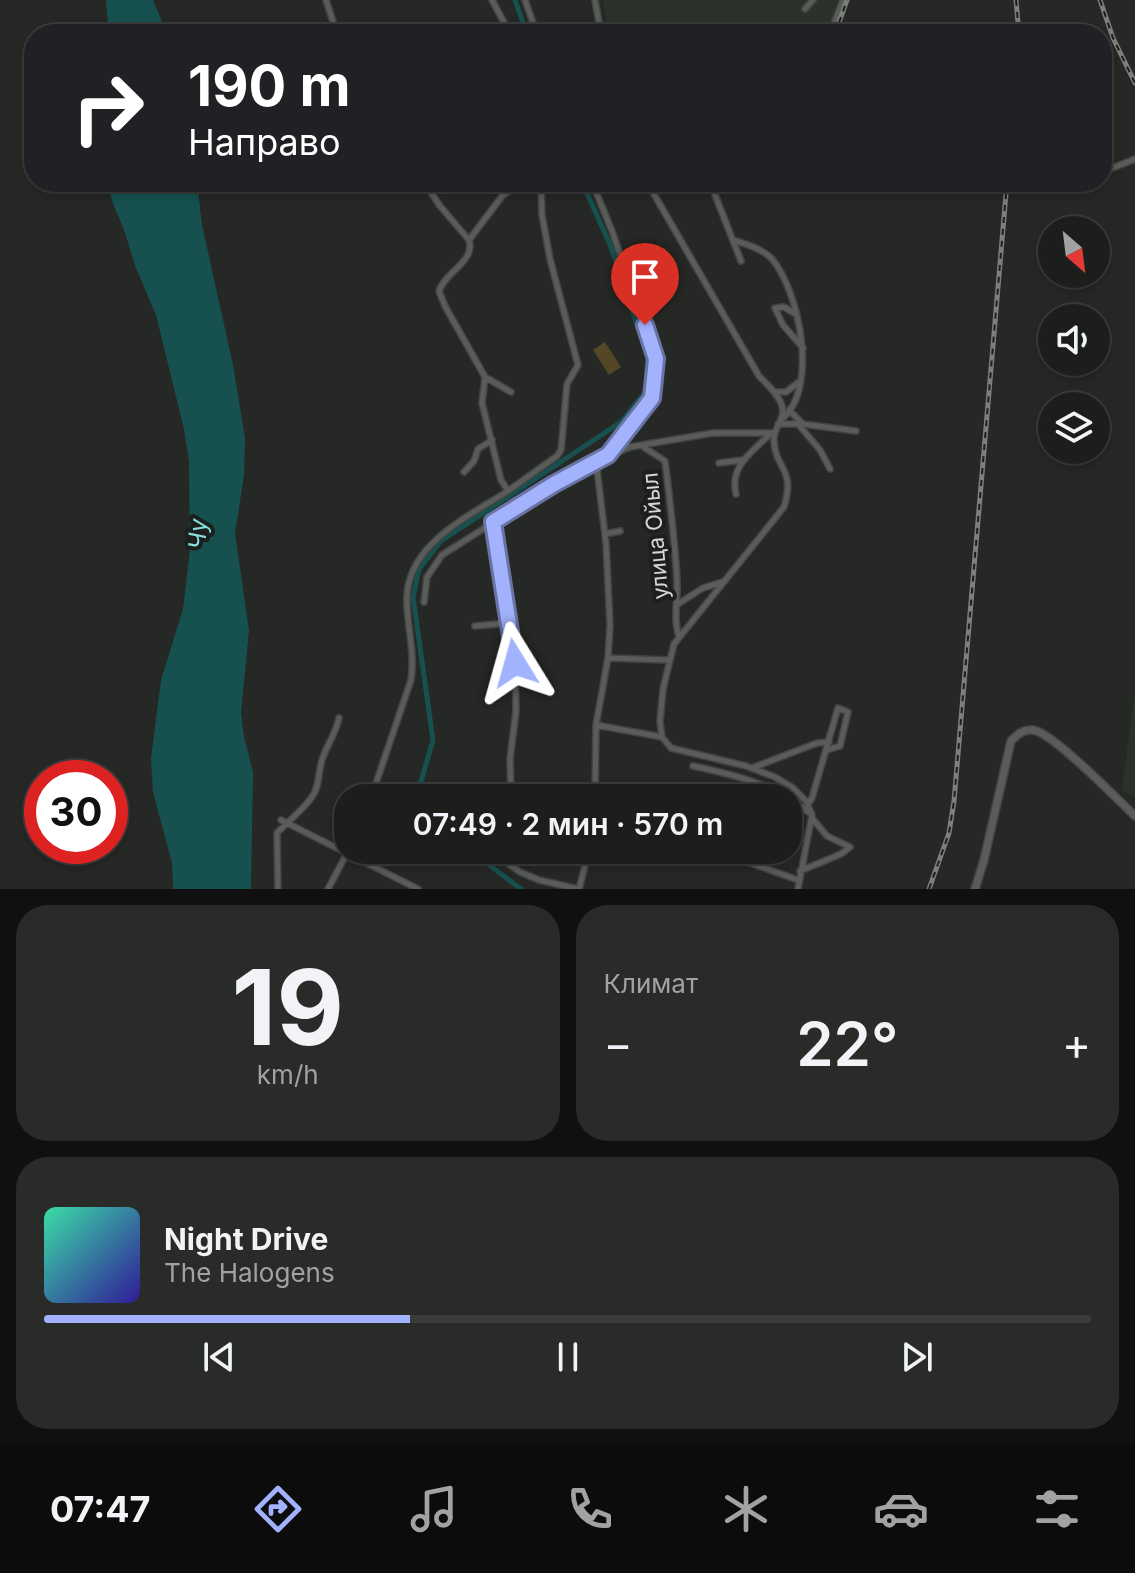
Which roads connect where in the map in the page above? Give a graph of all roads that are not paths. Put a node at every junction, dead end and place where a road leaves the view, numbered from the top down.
1 (326, 0) edge
2 (492, 0) edge
3 (525, 0) edge
4 (595, 0) edge
5 (813, 0) edge
6 (843, 0) edge
7 (805, 9) dead end
8 (334, 24) edge
9 (505, 24) edge
10 (533, 24) edge
11 (599, 24) edge
12 (834, 24) edge
13 (1135, 159) edge
14 (1112, 168) edge
15 (431, 192) edge
16 (508, 192) edge
17 (541, 192) edge
18 (596, 192) edge
19 (653, 192) edge
20 (714, 192) edge
21 (469, 240) junction
22 (733, 240) junction
23 (741, 261) dead end
24 (795, 314) junction
25 (803, 349) junction
26 (485, 377) junction
27 (800, 381) junction
28 (773, 391) junction
29 (511, 392) dead end
30 (790, 411) junction
31 (800, 424) junction
32 (777, 426) junction
33 (856, 431) dead end
34 (492, 440) junction
35 (641, 445) junction
36 (608, 455) junction
37 (744, 459) junction
38 (596, 461) junction
39 (719, 463) dead end
40 (830, 469) dead end
41 (464, 472) dead end
42 (508, 491) junction
43 (736, 494) dead end
44 (493, 522) junction
45 (620, 531) dead end
46 (605, 534) junction
47 (723, 581) junction
48 (424, 602) dead end
49 (678, 604) junction
50 (510, 623) junction
51 (475, 626) dead end
52 (679, 636) junction
53 (608, 658) junction
54 (669, 660) junction
55 (339, 718) dead end
56 (596, 725) junction
57 (662, 737) junction
58 (829, 742) junction
59 (827, 750) junction
60 (693, 766) dead end
61 (752, 768) junction
62 (376, 784) edge
63 (511, 784) edge
64 (595, 784) edge
65 (760, 784) edge
66 (785, 784) edge
67 (802, 797) edge
68 (808, 804) junction
69 (802, 808) edge
70 (812, 816) junction
71 (1135, 816) edge
72 (281, 820) dead end
73 (289, 825) junction
74 (334, 845) edge
75 (342, 864) edge
76 (371, 864) edge
77 (509, 864) edge
78 (585, 864) edge
79 (753, 864) edge
80 (800, 871) junction
81 (798, 880) junction
82 (278, 889) edge
83 (328, 889) edge
84 (418, 889) edge
85 (578, 889) edge
86 (798, 889) edge
87 (975, 889) edge

1 - 8 street
2 - 9 street
3 - 10 street
4 - 11 street
5 - 7 street
6 - 12 street
13 - 14 street
15 - 21 street
16 - 21 street
17 - 42 street
18 - 36 street
19 - 28 street
20 - 22 street
21 - 26 street
22 - 23 street
22 - 24 street
24 - 25 street
24 - 25 street
25 - 27 street
26 - 29 street
26 - 34 street
27 - 28 street
27 - 30 street
28 - 32 street
30 - 31 street
30 - 32 street
31 - 32 street
31 - 33 street
31 - 40 street
32 - 35 street
32 - 37 street
32 - 47 street
34 - 41 street
34 - 42 street
35 - 36 street
35 - 49 street, улица Ойыл
36 - 38 street
37 - 39 street
37 - 43 street
38 - 44 street
38 - 46 street
42 - 62 street
44 - 48 street
44 - 50 street
45 - 46 street
46 - 53 street
47 - 49 street
47 - 52 street
49 - 52 street, улица Ойыл
50 - 51 street
50 - 63 street
52 - 54 street
53 - 54 street
53 - 56 street
54 - 57 street
55 - 73 street
56 - 57 street
56 - 64 street
57 - 61 street
58 - 59 street
58 - 59 street
58 - 61 street
59 - 68 street
60 - 65 street
61 - 66 street
67 - 68 street
68 - 70 street
69 - 70 street
70 - 80 street
70 - 80 street
71 - 87 street
72 - 73 street
73 - 74 street
73 - 82 street
75 - 83 street
76 - 84 street
77 - 85 street
78 - 85 street
79 - 81 street
80 - 81 street
81 - 86 street

